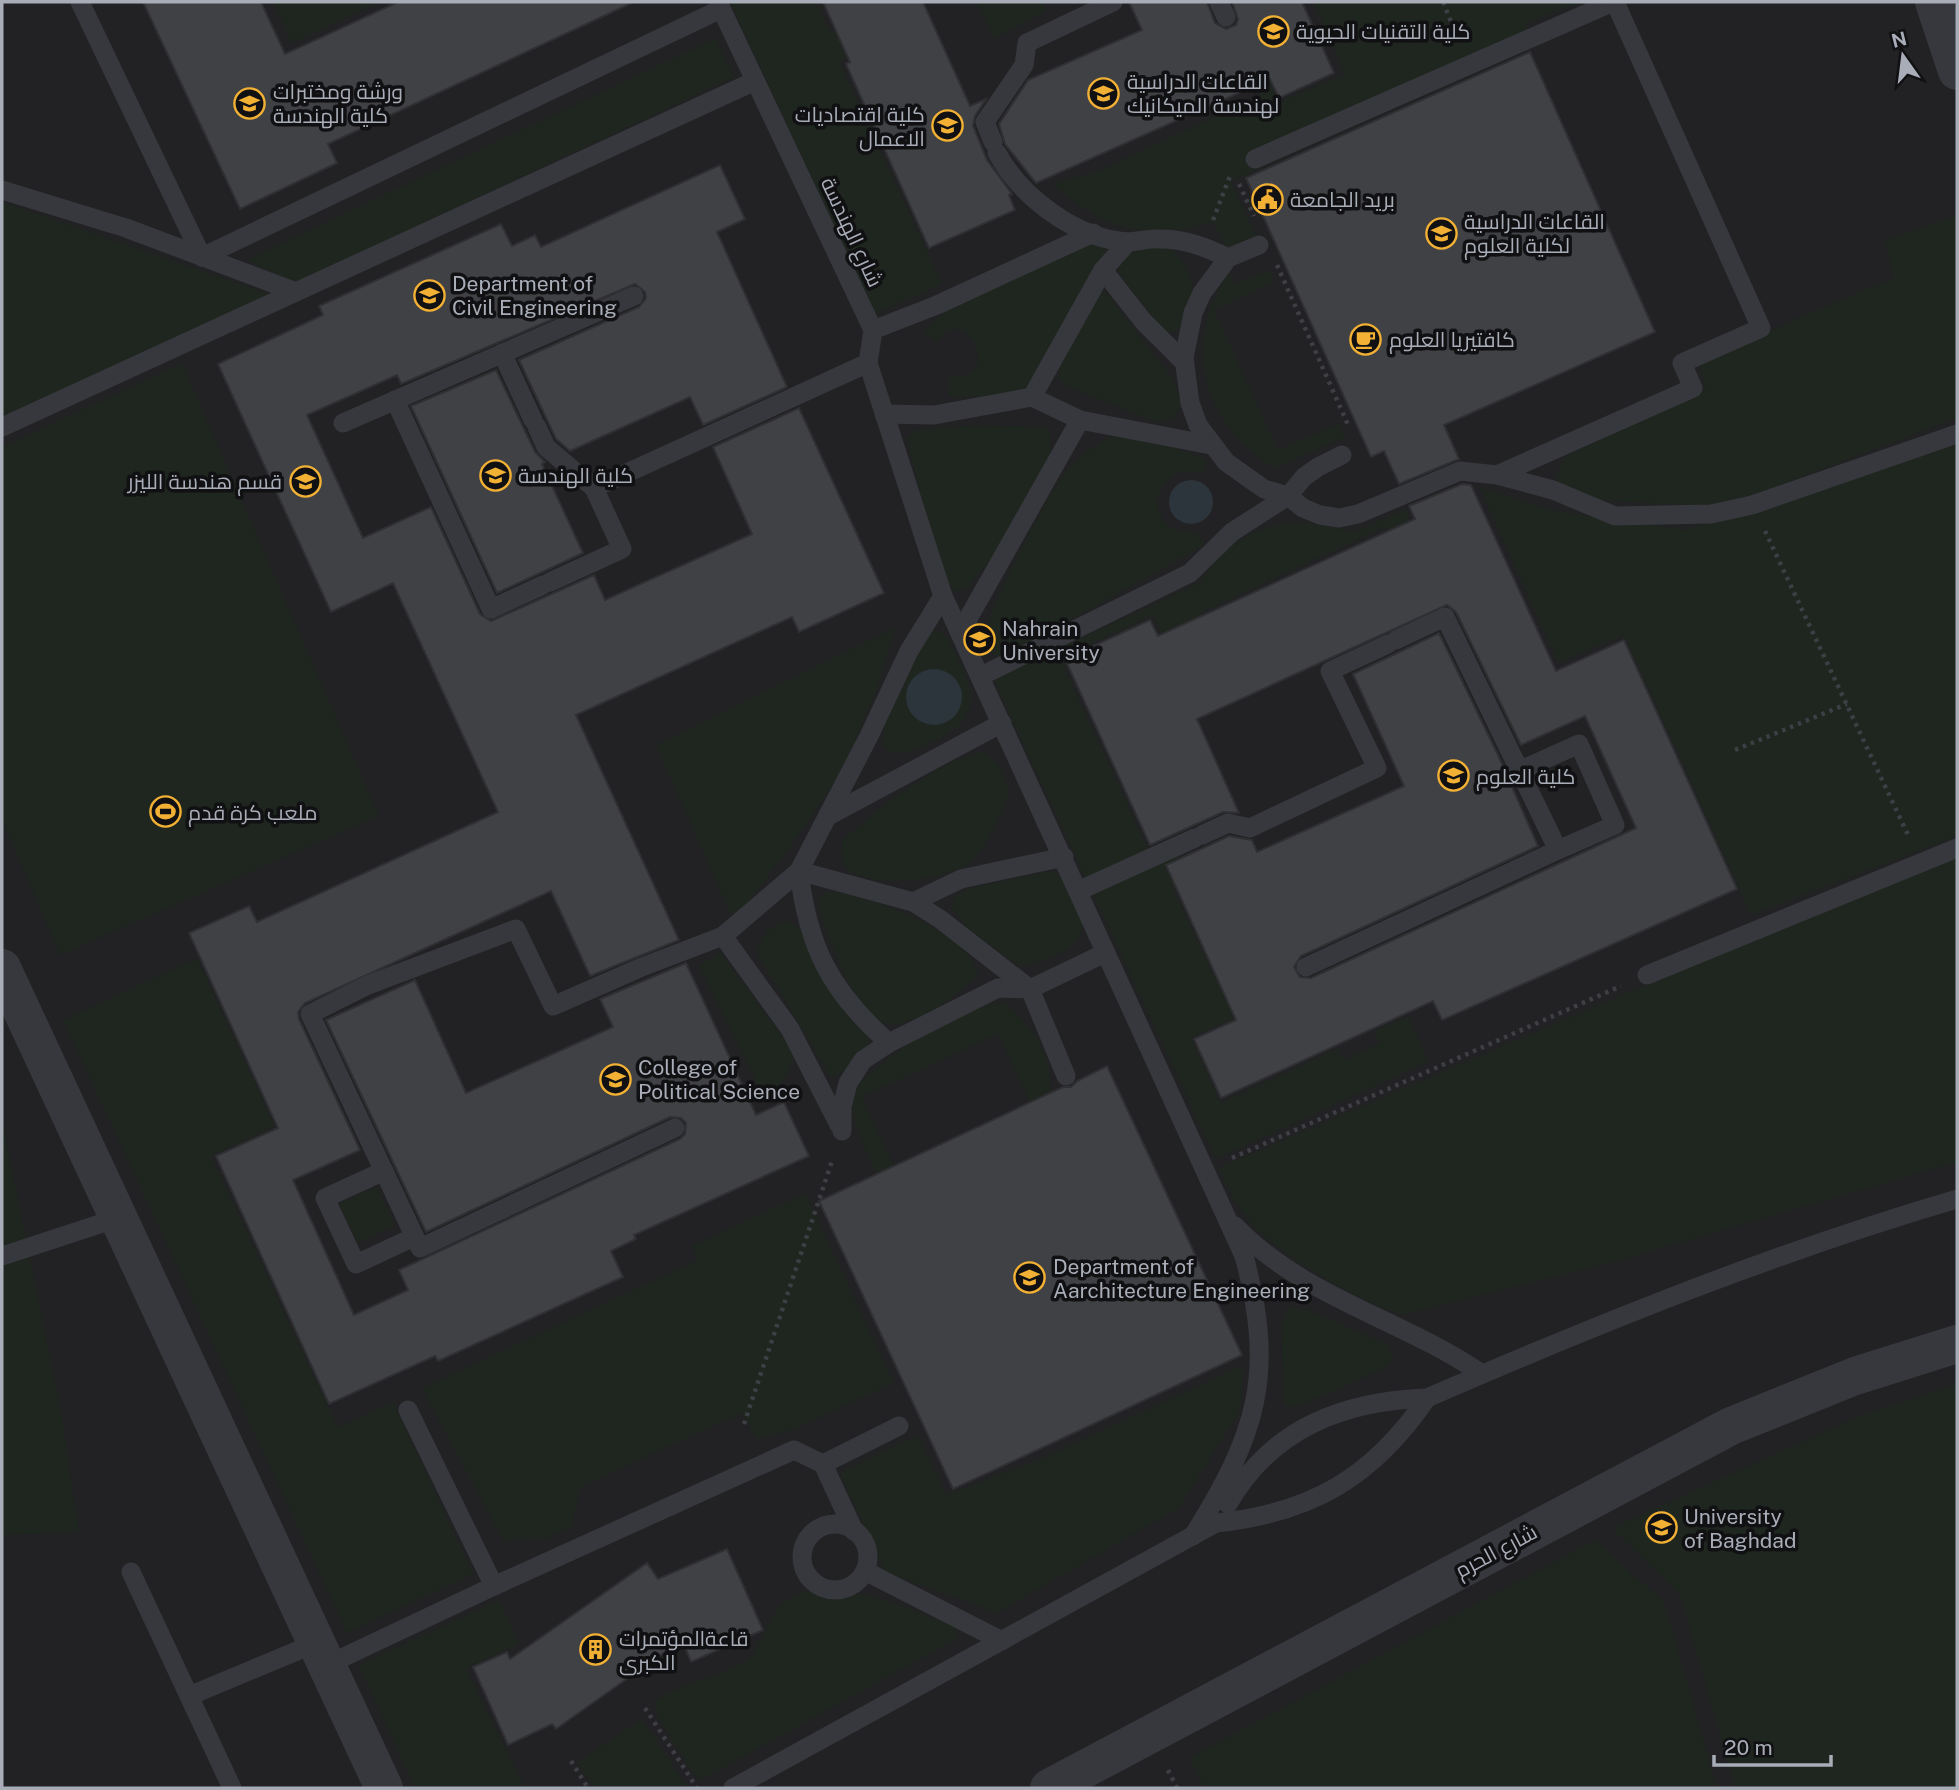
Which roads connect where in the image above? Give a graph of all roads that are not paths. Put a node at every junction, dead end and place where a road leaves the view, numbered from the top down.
1 (80, 2) edge
2 (1614, 2) edge
3 (1934, 2) edge
4 (1103, 4) edge
5 (720, 5) edge
6 (1957, 71) edge
7 (755, 81) junction
8 (1255, 159) road end
9 (2, 190) edge
10 (1093, 233) junction
11 (1128, 242) junction
12 (1259, 245) dead end
13 (202, 257) junction
14 (1228, 258) junction
15 (1103, 270) junction
16 (296, 292) junction
17 (634, 296) dead end
18 (873, 330) junction
19 (502, 353) junction
20 (869, 363) junction
21 (1185, 363) junction
22 (1032, 397) junction
23 (396, 400) junction
24 (884, 414) junction
25 (1080, 419) junction
26 (343, 423) dead end
27 (2, 427) edge
28 (1957, 434) edge
29 (1210, 444) junction
30 (1342, 455) dead end
31 (1497, 475) junction
32 (594, 488) junction
33 (1288, 496) junction
34 (943, 596) junction
35 (961, 631) junction
36 (981, 676) junction
37 (1002, 723) junction
38 (1519, 771) junction
39 (828, 816) junction
40 (1957, 848) edge
41 (1558, 850) junction
42 (1064, 857) junction
43 (799, 871) junction
44 (1078, 891) junction
45 (913, 902) junction
46 (723, 936) junction
47 (1105, 953) junction
48 (1307, 967) dead end
49 (2, 968) edge
50 (1647, 975) road end
51 (1030, 989) junction
52 (889, 1043) junction
53 (1066, 1076) dead end
54 (675, 1128) dead end
55 (384, 1171) junction
56 (1957, 1199) edge
57 (1222, 1213) junction
58 (118, 1217) junction
59 (414, 1237) junction
60 (2, 1256) edge
61 (1957, 1344) edge
62 (1482, 1374) junction
63 (1427, 1398) junction
64 (408, 1410) dead end
65 (899, 1426) dead end
66 (823, 1464) junction
67 (1216, 1523) junction
68 (854, 1531) junction
69 (1194, 1536) junction
70 (865, 1571) junction
71 (131, 1573) dead end
72 (494, 1586) junction
73 (1002, 1641) junction
74 (322, 1654) junction
75 (189, 1696) junction
76 (232, 1788) edge
77 (384, 1788) edge
78 (733, 1788) edge
79 (1049, 1788) edge

1 - 13 lane
2 - 8 lane
2 - 31 lane
3 - 6 street
4 - 10 lane
5 - 7 lane, شارع الهندسة
5 - 13 lane
7 - 16 lane
7 - 18 lane, شارع الهندسة
9 - 13 lane
10 - 11 lane
10 - 18 lane
11 - 14 lane
11 - 15 lane
12 - 14 lane
13 - 16 lane
14 - 21 lane
15 - 21 lane
15 - 22 lane
16 - 27 lane
17 - 19 lane
18 - 20 lane
19 - 23 lane
19 - 32 lane
20 - 24 lane
20 - 32 lane
21 - 29 lane
22 - 24 lane
22 - 25 lane
23 - 26 lane
23 - 32 lane
24 - 34 lane
25 - 29 lane
25 - 35 lane
28 - 31 lane
29 - 33 lane
30 - 33 lane
31 - 33 lane
33 - 36 lane
34 - 35 lane
34 - 39 lane
35 - 36 lane
36 - 37 lane
37 - 39 lane
37 - 42 lane
38 - 41 lane
38 - 41 lane
38 - 44 lane
39 - 43 lane
40 - 50 lane
41 - 48 lane
42 - 44 lane
42 - 45 lane
43 - 45 lane
43 - 46 lane
43 - 52 lane
44 - 47 lane
45 - 51 lane
46 - 52 lane
46 - 55 lane
47 - 51 lane
47 - 57 lane
49 - 58 street
51 - 52 lane
51 - 53 lane
54 - 59 lane
55 - 59 lane
55 - 59 lane
56 - 62 lane
57 - 62 lane
57 - 69 lane
58 - 60 lane
58 - 74 street
61 - 79 street, شارع الحرم
62 - 63 lane
63 - 67 lane
63 - 67 lane
64 - 72 lane
65 - 66 lane
66 - 68 lane
66 - 72 lane
67 - 69 lane
68 - 70 lane
68 - 70 lane
69 - 73 lane
70 - 73 lane
71 - 75 lane
72 - 74 lane
73 - 78 lane
74 - 75 lane
74 - 77 street
75 - 76 lane

